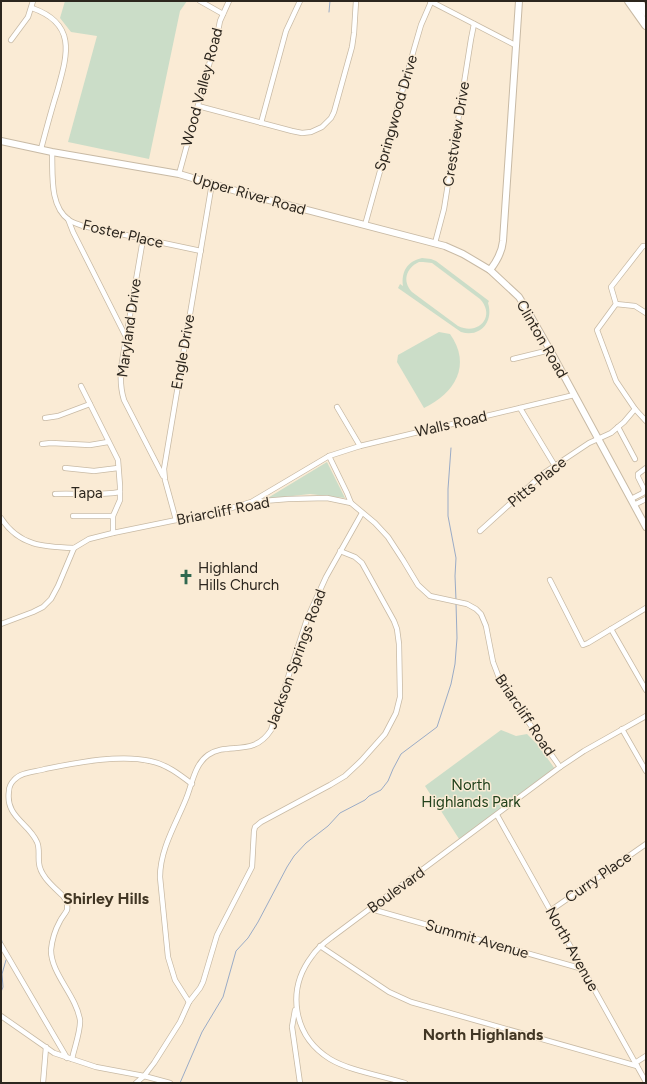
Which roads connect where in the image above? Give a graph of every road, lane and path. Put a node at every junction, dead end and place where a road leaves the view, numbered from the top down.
1 (33, 1) edge
2 (200, 1) edge
3 (229, 1) edge
4 (300, 1) edge
5 (356, 1) edge
6 (430, 1) edge
7 (518, 1) edge
8 (629, 1) edge
9 (638, 1) edge
10 (32, 8) junction
11 (646, 12) edge
12 (223, 14) junction
13 (474, 24) junction
14 (646, 25) edge
15 (11, 40) dead end
16 (515, 46) junction
17 (198, 106) junction
18 (261, 123) junction
19 (1, 141) edge
20 (41, 149) junction
21 (52, 152) junction
22 (178, 174) junction
23 (212, 183) junction
24 (68, 219) junction
25 (365, 225) junction
26 (143, 239) junction
27 (436, 243) junction
28 (646, 246) edge
29 (201, 251) junction
30 (490, 270) junction
31 (616, 304) junction
32 (646, 313) edge
33 (126, 338) junction
34 (550, 350) junction
35 (513, 359) dead end
36 (81, 386) dead end
37 (574, 395) junction
38 (90, 404) junction
39 (337, 407) dead end
40 (520, 408) junction
41 (635, 409) junction
42 (45, 418) dead end
43 (646, 421) edge
44 (618, 427) junction
45 (597, 438) junction
46 (108, 442) junction
47 (42, 444) dead end
48 (360, 446) junction
49 (329, 456) junction
50 (635, 459) dead end
51 (555, 466) junction
52 (65, 468) dead end
53 (118, 468) junction
54 (646, 468) edge
55 (165, 480) junction
56 (645, 491) edge
57 (120, 492) junction
58 (55, 494) dead end
59 (646, 499) edge
60 (251, 502) junction
61 (632, 502) junction
62 (351, 503) junction
63 (362, 513) junction
64 (73, 516) dead end
65 (113, 516) junction
66 (1, 518) edge
67 (176, 520) junction
68 (646, 527) edge
69 (480, 531) dead end
70 (113, 533) junction
71 (74, 548) junction
72 (340, 551) junction
73 (550, 580) dead end
74 (646, 608) edge
75 (1, 624) edge
76 (611, 629) junction
77 (646, 690) edge
78 (646, 716) edge
79 (622, 729) junction
80 (560, 767) junction
81 (646, 771) edge
82 (192, 784) junction
83 (497, 815) junction
84 (646, 844) edge
85 (371, 909) junction
86 (550, 911) junction
87 (1, 945) edge
88 (320, 946) junction
89 (582, 969) junction
90 (189, 1002) junction
91 (296, 1008) junction
92 (1, 1016) edge
93 (46, 1047) junction
94 (646, 1056) edge
95 (69, 1058) junction
96 (636, 1064) junction
97 (144, 1076) junction
98 (646, 1082) edge
99 (43, 1083) edge
100 (136, 1083) edge
101 (170, 1083) edge
102 (300, 1083) edge
103 (405, 1083) edge

1 - 10 street
2 - 12 street
3 - 12 street, Wood Valley Road
4 - 18 street
5 - 18 street
6 - 13 street
6 - 25 street, Springwood Drive
7 - 16 street
8 - 14 highway
9 - 11 highway
10 - 15 street
10 - 20 street
12 - 17 street, Wood Valley Road
13 - 16 street
13 - 27 street, Crestview Drive
16 - 30 street
17 - 18 street
17 - 22 street, Wood Valley Road
19 - 20 street, Upper River Road
20 - 21 street, Upper River Road
21 - 22 street, Upper River Road
21 - 24 street, Foster Place
22 - 23 street, Upper River Road
23 - 25 street, Upper River Road
23 - 29 street, Engle Drive
24 - 26 street, Foster Place
24 - 33 street
25 - 27 street, Upper River Road
26 - 29 street, Foster Place
26 - 33 street, Maryland Drive
27 - 30 street, Upper River Road
28 - 31 street
29 - 55 street, Engle Drive
30 - 34 street, Clinton Road
31 - 32 street
31 - 41 street
33 - 55 street, Maryland Drive
34 - 35 street
34 - 37 street, Clinton Road
36 - 38 street
37 - 40 street, Walls Road
37 - 45 street, Clinton Road
38 - 42 street
38 - 46 street
39 - 48 street
40 - 48 street, Walls Road
40 - 51 street
41 - 43 street
41 - 44 street, Pitts Place
44 - 45 street, Pitts Place
44 - 50 street
45 - 51 street, Pitts Place
45 - 61 street, Clinton Road
46 - 47 street
46 - 53 street
48 - 49 street, Walls Road
49 - 60 street, Walls Road
49 - 62 street
51 - 69 street, Pitts Place
52 - 53 street
53 - 57 street
54 - 56 street
55 - 67 street, Engle Drive
56 - 61 street
57 - 58 street, Tapa
57 - 65 street
59 - 61 street
60 - 62 street, Briarcliff Road
60 - 67 street, Briarcliff Road
61 - 68 street, Clinton Road
62 - 63 street, Briarcliff Road
63 - 72 street, Jackson Springs Road
63 - 80 street, Briarcliff Road
64 - 65 street
65 - 70 street
66 - 71 street
67 - 70 street, Briarcliff Road
70 - 71 street, Briarcliff Road
71 - 75 street
72 - 82 street, Jackson Springs Road
72 - 90 street
73 - 76 street
74 - 76 street
76 - 77 street
78 - 79 street, Boulevard
79 - 80 street, Boulevard
79 - 81 street
80 - 83 street, Boulevard
82 - 90 street, Jackson Springs Road
82 - 95 street
83 - 85 street, Boulevard
83 - 86 street, North Avenue
84 - 86 street, Curry Place
85 - 88 street, Boulevard
85 - 89 street, Summit Avenue
86 - 89 street, North Avenue
87 - 95 street
88 - 91 street, Boulevard
88 - 96 street
89 - 96 street, North Avenue
90 - 97 street
91 - 102 street
91 - 103 street, Boulevard
92 - 93 street
93 - 95 street
93 - 99 street
94 - 96 street
95 - 97 street
96 - 98 street, North Avenue
97 - 100 street
97 - 101 street

